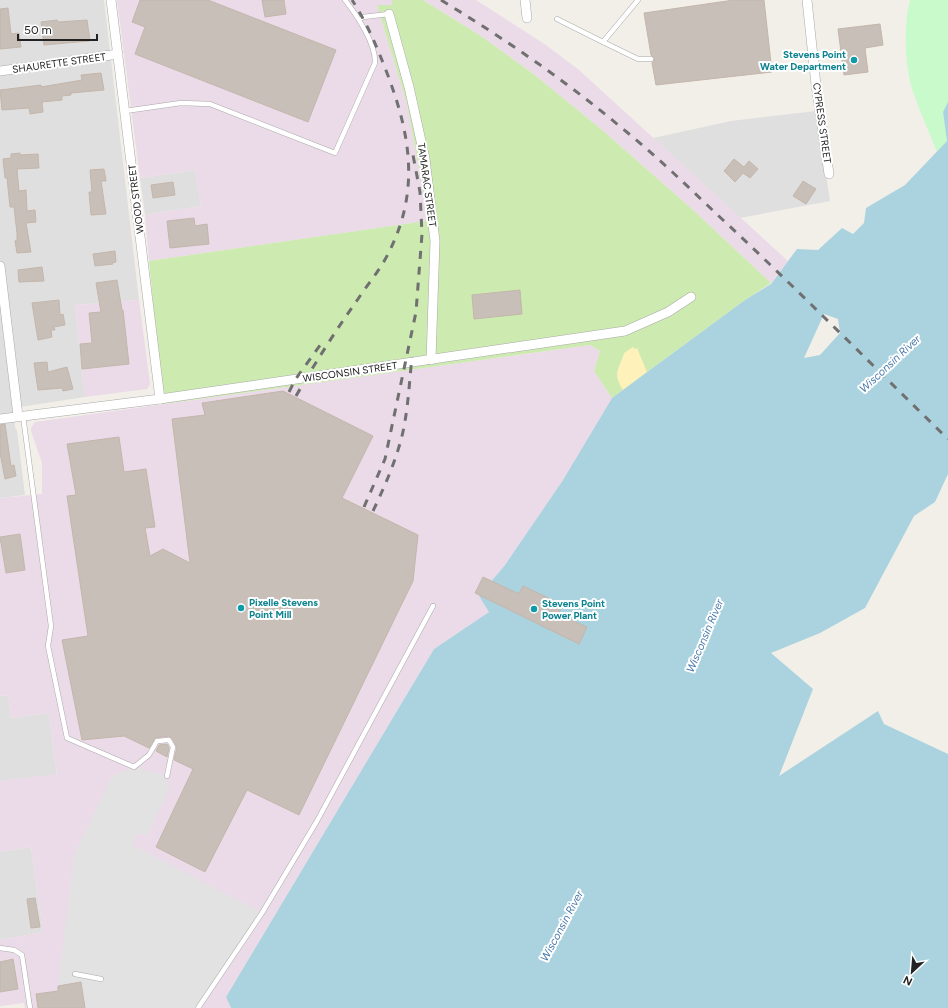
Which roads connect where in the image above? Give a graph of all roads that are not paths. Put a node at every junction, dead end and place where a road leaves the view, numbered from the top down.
1 (111, 0) edge
2 (345, 0) edge
3 (525, 0) edge
4 (638, 0) edge
5 (807, 0) edge
6 (390, 14) joint
7 (527, 18) dead end
8 (557, 19) dead end
9 (359, 20) junction
10 (603, 42) junction
11 (118, 54) junction
12 (651, 59) dead end
13 (0, 72) edge
14 (125, 111) junction
15 (829, 174) dead end
16 (0, 266) edge
17 (691, 297) dead end
18 (431, 360) junction
19 (160, 399) junction
20 (21, 416) junction
21 (0, 419) edge
22 (433, 606) dead end
23 (167, 776) dead end
24 (0, 948) edge
25 (75, 974) dead end
26 (101, 979) dead end
27 (30, 1008) edge
28 (198, 1008) edge

1 - 11 street, WOOD STREET
2 - 9 lane
3 - 7 street
4 - 10 lane
5 - 15 street, CYPRESS STREET
6 - 9 lane
6 - 18 street, TAMARAC STREET
8 - 10 lane
9 - 14 lane
10 - 12 lane
11 - 13 street, SHAURETTE STREET
11 - 14 street, WOOD STREET
14 - 19 street, WOOD STREET
16 - 20 street
17 - 18 street, WISCONSIN STREET
18 - 19 street, WISCONSIN STREET
19 - 20 street, WISCONSIN STREET
20 - 21 street, WISCONSIN STREET
20 - 23 lane
22 - 28 lane
24 - 27 lane
25 - 26 lane

